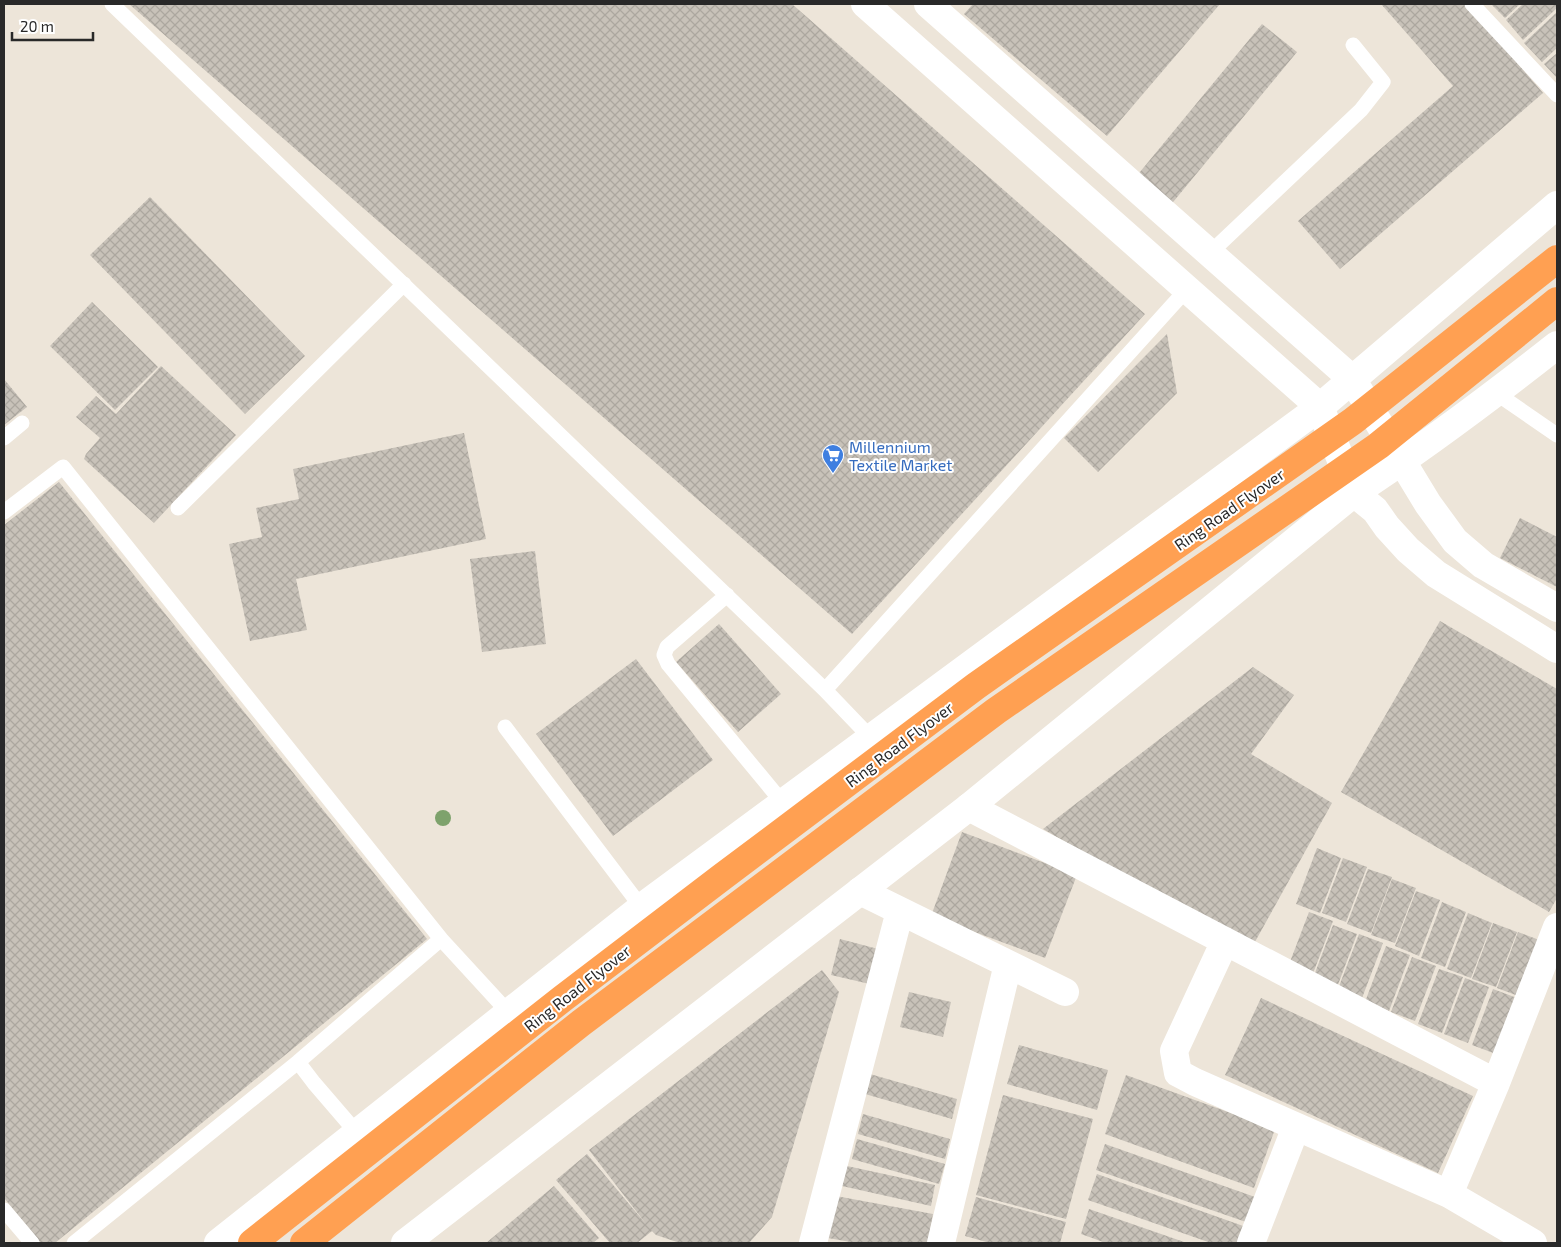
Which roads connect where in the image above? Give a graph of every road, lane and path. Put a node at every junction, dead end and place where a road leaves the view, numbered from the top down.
1 (112, 4) edge
2 (865, 4) edge
3 (1472, 4) edge
4 (936, 6) edge
5 (1353, 45) dead end
6 (1557, 95) edge
7 (1557, 206) edge
8 (1210, 253) junction
9 (1557, 259) edge
10 (404, 284) junction
11 (1187, 289) junction
12 (1557, 301) edge
13 (1556, 348) edge
14 (1352, 379) junction
15 (1496, 393) junction
16 (1320, 407) junction
17 (22, 423) dead end
18 (1557, 434) edge
19 (4, 438) edge
20 (1402, 462) junction
21 (1354, 493) junction
22 (178, 508) dead end
23 (4, 512) edge
24 (727, 595) junction
25 (1557, 608) edge
26 (1557, 648) edge
27 (825, 690) junction
28 (505, 727) dead end
29 (871, 738) junction
30 (783, 803) junction
31 (969, 807) junction
32 (860, 891) junction
33 (642, 908) junction
34 (900, 911) junction
35 (1557, 927) edge
36 (441, 939) junction
37 (1225, 941) junction
38 (1008, 964) junction
39 (1065, 992) dead end
40 (509, 1013) junction
41 (298, 1062) junction
42 (1496, 1084) junction
43 (1296, 1126) junction
44 (358, 1133) junction
45 (1449, 1194) junction
46 (4, 1210) edge
47 (1496, 1233) edge
48 (32, 1243) edge
49 (74, 1243) edge
50 (218, 1243) edge
51 (252, 1243) edge
52 (304, 1243) edge
53 (405, 1243) edge
54 (814, 1243) edge
55 (941, 1243) edge
56 (1251, 1243) edge
57 (1533, 1243) edge

1 - 10 lane
2 - 11 street
3 - 6 lane
4 - 8 street
5 - 8 lane
7 - 14 street
8 - 14 street
9 - 51 highway, Ring Road Flyover
10 - 22 lane
10 - 24 lane
11 - 16 street
11 - 27 lane
12 - 52 highway, Ring Road Flyover
13 - 15 street
14 - 16 street
14 - 20 street
15 - 18 lane
15 - 20 street
16 - 21 street
16 - 29 street
17 - 19 lane
20 - 21 street
20 - 25 street
21 - 26 street
21 - 31 street
23 - 36 lane
24 - 27 lane
24 - 30 lane
27 - 29 lane
28 - 33 lane
29 - 30 street
30 - 33 street
31 - 32 street
31 - 37 street
32 - 34 street
32 - 53 street
33 - 40 street
34 - 38 street
34 - 54 street
35 - 42 street
36 - 40 lane
36 - 41 lane
37 - 42 street
37 - 43 street
38 - 39 street
38 - 55 street
40 - 44 street
41 - 44 lane
41 - 49 lane
42 - 45 street
43 - 45 street
43 - 56 street
44 - 50 street
45 - 47 street
46 - 48 lane
47 - 57 street

